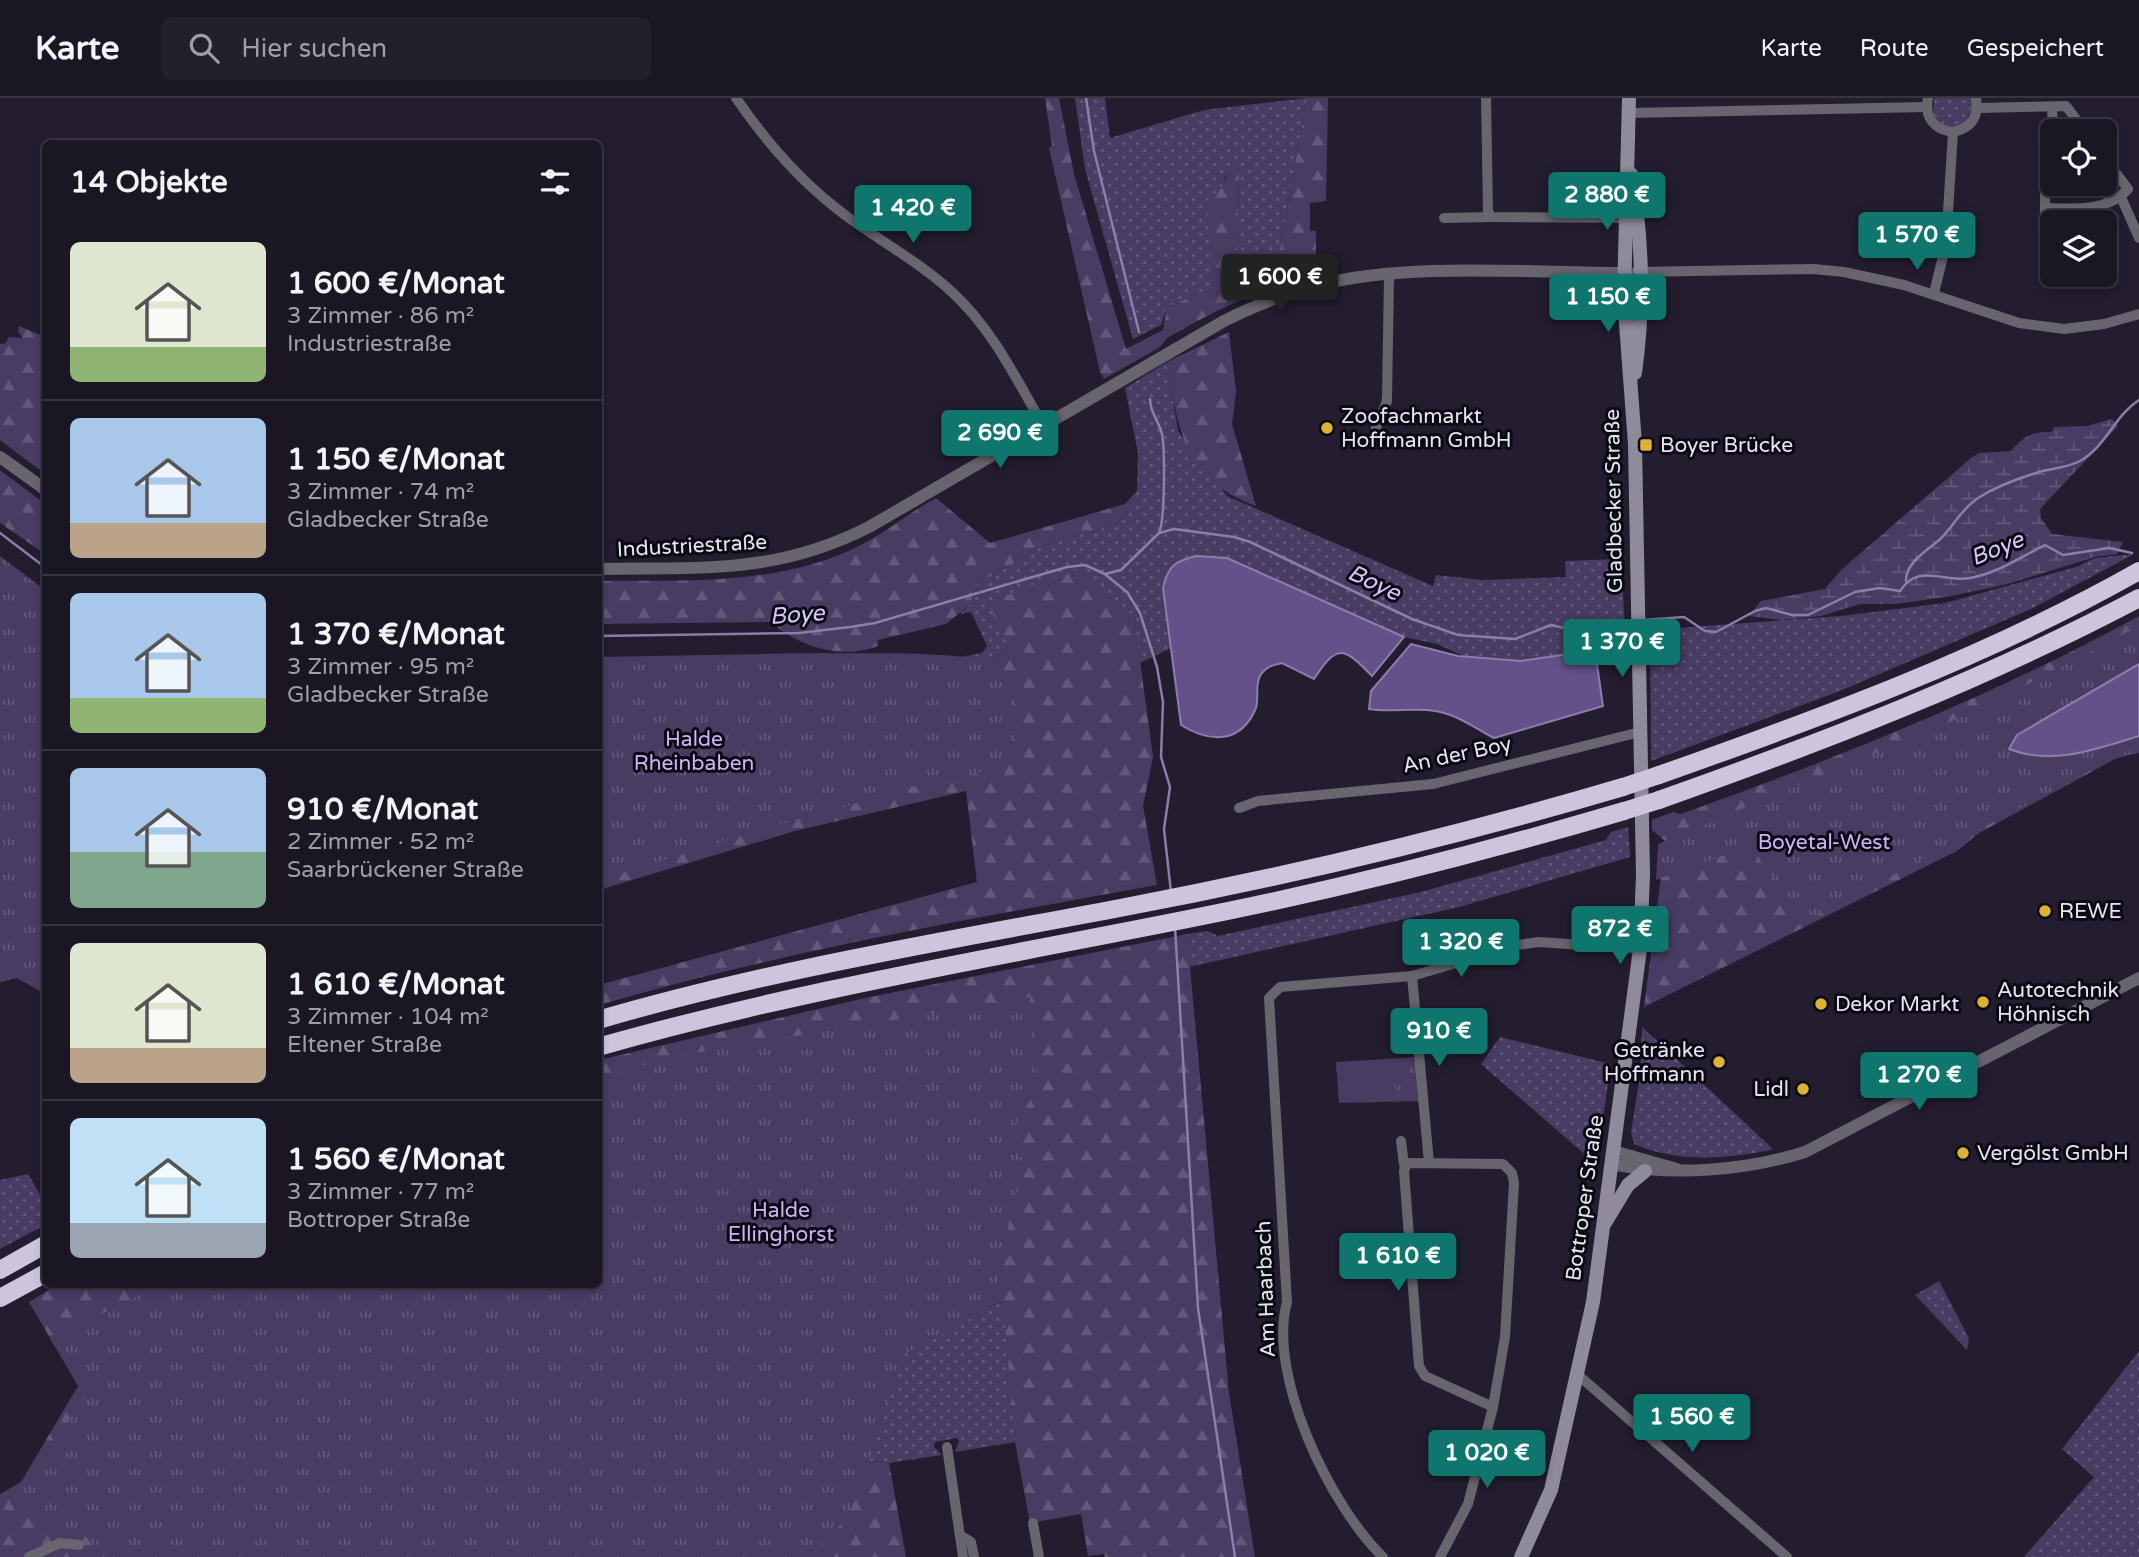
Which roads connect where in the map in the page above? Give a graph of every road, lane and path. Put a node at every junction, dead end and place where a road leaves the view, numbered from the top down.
1 (736, 98) edge
2 (1486, 98) edge
3 (1927, 103) edge
4 (1977, 103) edge
5 (1629, 106) edge
6 (2052, 107) junction
7 (2052, 119) edge
8 (2076, 119) edge
9 (1953, 132) junction
10 (1629, 162) junction
11 (2117, 175) edge
12 (2045, 196) edge
13 (2121, 197) junction
14 (2045, 208) joint
15 (2087, 209) joint
16 (1444, 218) dead end
17 (1491, 218) junction
18 (1624, 218) junction
19 (2139, 238) edge
20 (1639, 272) junction
21 (1624, 273) junction
22 (1389, 275) junction
23 (1934, 293) junction
24 (2139, 314) edge
25 (1633, 393) junction
26 (1043, 425) junction
27 (1376, 428) dead end
28 (0, 457) edge
29 (42, 486) edge
30 (602, 569) edge
31 (2139, 571) edge
32 (2139, 598) edge
33 (1640, 732) junction
34 (1239, 808) dead end
35 (1642, 860) joint
36 (1640, 949) junction
37 (1412, 975) junction
38 (2139, 978) edge
39 (602, 1019) edge
40 (602, 1046) edge
41 (1401, 1141) dead end
42 (1612, 1158) junction
43 (1429, 1163) junction
44 (1404, 1165) junction
45 (1678, 1169) junction
46 (1645, 1171) junction
47 (1604, 1224) junction
48 (42, 1246) edge
49 (0, 1270) edge
50 (42, 1275) edge
51 (0, 1298) edge
52 (1577, 1374) junction
53 (1493, 1407) junction
54 (947, 1447) dead end
55 (1033, 1523) dead end
56 (962, 1537) junction
57 (79, 1545) dead end
58 (29, 1557) edge
59 (963, 1557) edge
60 (974, 1557) edge
61 (1039, 1557) edge
62 (1383, 1557) edge
63 (1440, 1557) edge
64 (1521, 1557) edge
65 (1787, 1557) edge

1 - 26 street
2 - 17 street
3 - 5 street
3 - 9 street
4 - 6 street
4 - 9 street
5 - 10 main road, Gladbecker Straße
6 - 7 street
6 - 8 street
9 - 23 street
10 - 18 main road, Gladbecker Straße
10 - 20 main road, Gladbecker Straße
11 - 13 street
12 - 14 street
13 - 15 street
13 - 19 street
14 - 15 street
16 - 17 street
17 - 18 street
18 - 21 main road, Gladbecker Straße
20 - 21 street
20 - 23 street
20 - 25 main road, Gladbecker Straße
21 - 22 street, Industriestraße
21 - 25 main road, Gladbecker Straße
22 - 26 street, Industriestraße
22 - 27 street
23 - 24 street
25 - 33 main road, Gladbecker Straße
26 - 30 street, Industriestraße
28 - 29 street
31 - 39 highway, bridge
32 - 40 highway, bridge
33 - 34 street, An der Boy
33 - 35 main road, Gladbecker Straße
35 - 36 main road, Bottroper Straße
36 - 37 street
36 - 42 main road, Bottroper Straße
37 - 43 street
37 - 62 street, Am Haarbach
38 - 45 street
41 - 44 street
42 - 45 street
42 - 46 street
42 - 47 main road, Bottroper Straße
43 - 44 street
43 - 53 street
44 - 53 street
45 - 46 street
46 - 47 main road
47 - 52 main road, Bottroper Straße
48 - 49 highway
50 - 51 highway
52 - 64 main road, Bottroper Straße
52 - 65 street
53 - 63 street
54 - 56 street
55 - 61 street
56 - 59 street
56 - 60 street
57 - 58 street

